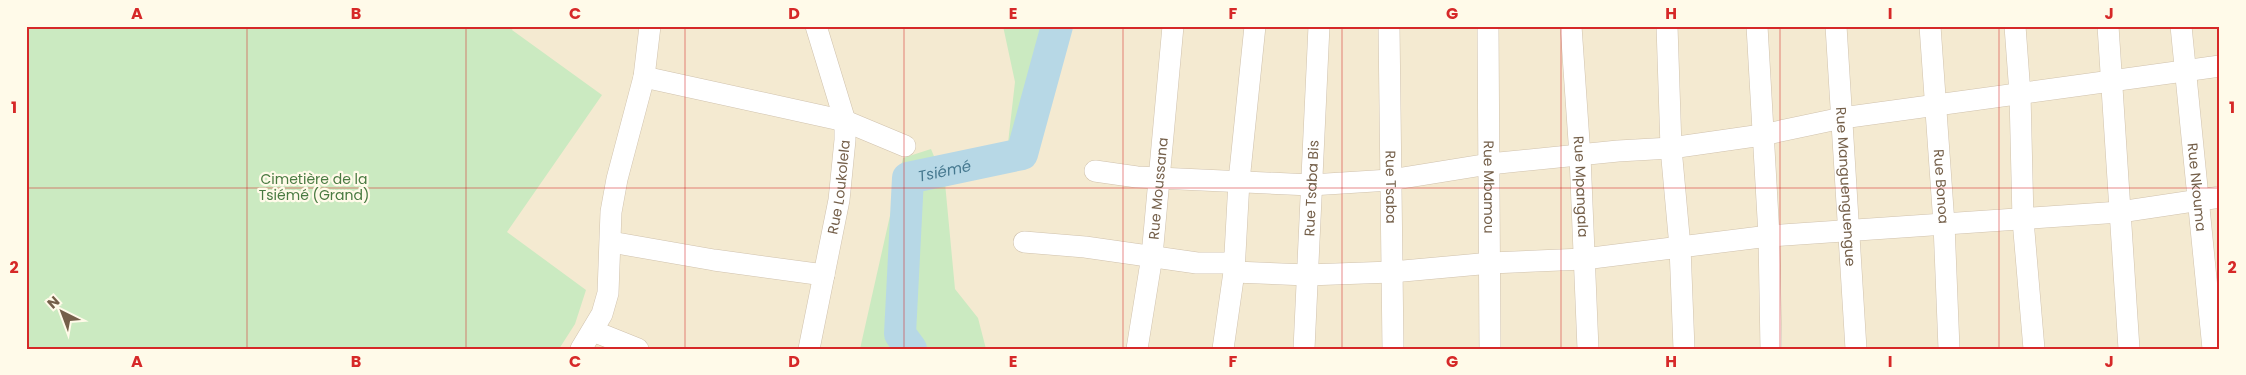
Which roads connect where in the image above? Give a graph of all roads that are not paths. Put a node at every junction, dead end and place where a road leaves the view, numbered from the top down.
1 (650, 26) edge
2 (816, 26) edge
3 (1173, 26) edge
4 (1255, 26) edge
5 (1320, 26) edge
6 (1389, 26) edge
7 (1488, 26) edge
8 (1571, 26) edge
9 (1667, 26) edge
10 (1757, 26) edge
11 (1836, 26) edge
12 (1930, 26) edge
13 (2015, 26) edge
14 (2108, 26) edge
15 (2181, 26) edge
16 (2220, 66) edge
17 (2184, 70) junction
18 (644, 77) junction
19 (2111, 82) junction
20 (2020, 94) junction
21 (1936, 105) junction
22 (1842, 118) junction
23 (845, 121) junction
24 (1762, 135) junction
25 (905, 146) dead end
26 (1671, 148) junction
27 (1580, 156) junction
28 (1489, 164) junction
29 (1095, 171) dead end
30 (1160, 177) junction
31 (1390, 180) junction
32 (1239, 181) junction
33 (1311, 185) junction
34 (2210, 199) edge
35 (2120, 212) junction
36 (2023, 220) junction
37 (1944, 224) junction
38 (1848, 230) junction
39 (1769, 236) junction
40 (611, 242) junction
41 (1024, 242) dead end
42 (1680, 247) junction
43 (1152, 256) junction
44 (1584, 259) junction
45 (1490, 263) junction
46 (1234, 268) junction
47 (1392, 272) junction
48 (824, 275) junction
49 (1307, 275) junction
50 (593, 331) junction
51 (581, 349) edge
52 (638, 349) edge
53 (809, 349) edge
54 (1137, 349) edge
55 (1223, 349) edge
56 (1304, 349) edge
57 (1393, 349) edge
58 (1490, 349) edge
59 (1588, 349) edge
60 (1684, 349) edge
61 (1771, 349) edge
62 (1856, 349) edge
63 (1949, 349) edge
64 (2034, 349) edge
65 (2130, 349) edge
66 (2213, 349) edge

1 - 18 street
2 - 23 street, Rue Loukolela
3 - 30 street, Rue Moussana
4 - 32 street
5 - 33 street, Rue Tsaba Bis
6 - 31 street, Rue Tsaba
7 - 28 street, Rue Mbamou
8 - 27 street, Rue Mpangala
9 - 26 street
10 - 24 street
11 - 22 street, Rue Manguenguengue
12 - 21 street, Rue Bonoa
13 - 20 street
14 - 19 street
15 - 17 street, Rue Nkouma
16 - 17 street
17 - 19 street
17 - 34 street, Rue Nkouma
18 - 23 street
18 - 40 street
19 - 20 street
19 - 35 street
20 - 21 street
20 - 36 street
21 - 22 street
21 - 37 street, Rue Bonoa
22 - 24 street
22 - 38 street, Rue Manguenguengue
23 - 25 street
23 - 48 street, Rue Loukolela
24 - 26 street
24 - 39 street
26 - 27 street
26 - 42 street
27 - 28 street
27 - 44 street, Rue Mpangala
28 - 31 street
28 - 45 street, Rue Mbamou
29 - 30 street
30 - 32 street
30 - 43 street, Rue Moussana
31 - 33 street
31 - 47 street, Rue Tsaba
32 - 33 street
32 - 46 street
33 - 49 street, Rue Tsaba Bis
34 - 35 street
34 - 66 street, Rue Nkouma
35 - 36 street
35 - 65 street
36 - 37 street
36 - 64 street
37 - 38 street
37 - 63 street, Rue Bonoa
38 - 39 street
38 - 62 street, Rue Manguenguengue
39 - 42 street
39 - 61 street
40 - 48 street
40 - 50 street
41 - 43 street
42 - 44 street
42 - 60 street
43 - 46 street
43 - 54 street, Rue Moussana
44 - 45 street
44 - 59 street, Rue Mpangala
45 - 47 street
45 - 58 street, Rue Mbamou
46 - 49 street
46 - 55 street
47 - 49 street
47 - 57 street, Rue Tsaba
48 - 53 street, Rue Loukolela
49 - 56 street, Rue Tsaba Bis
50 - 51 street
50 - 52 street

